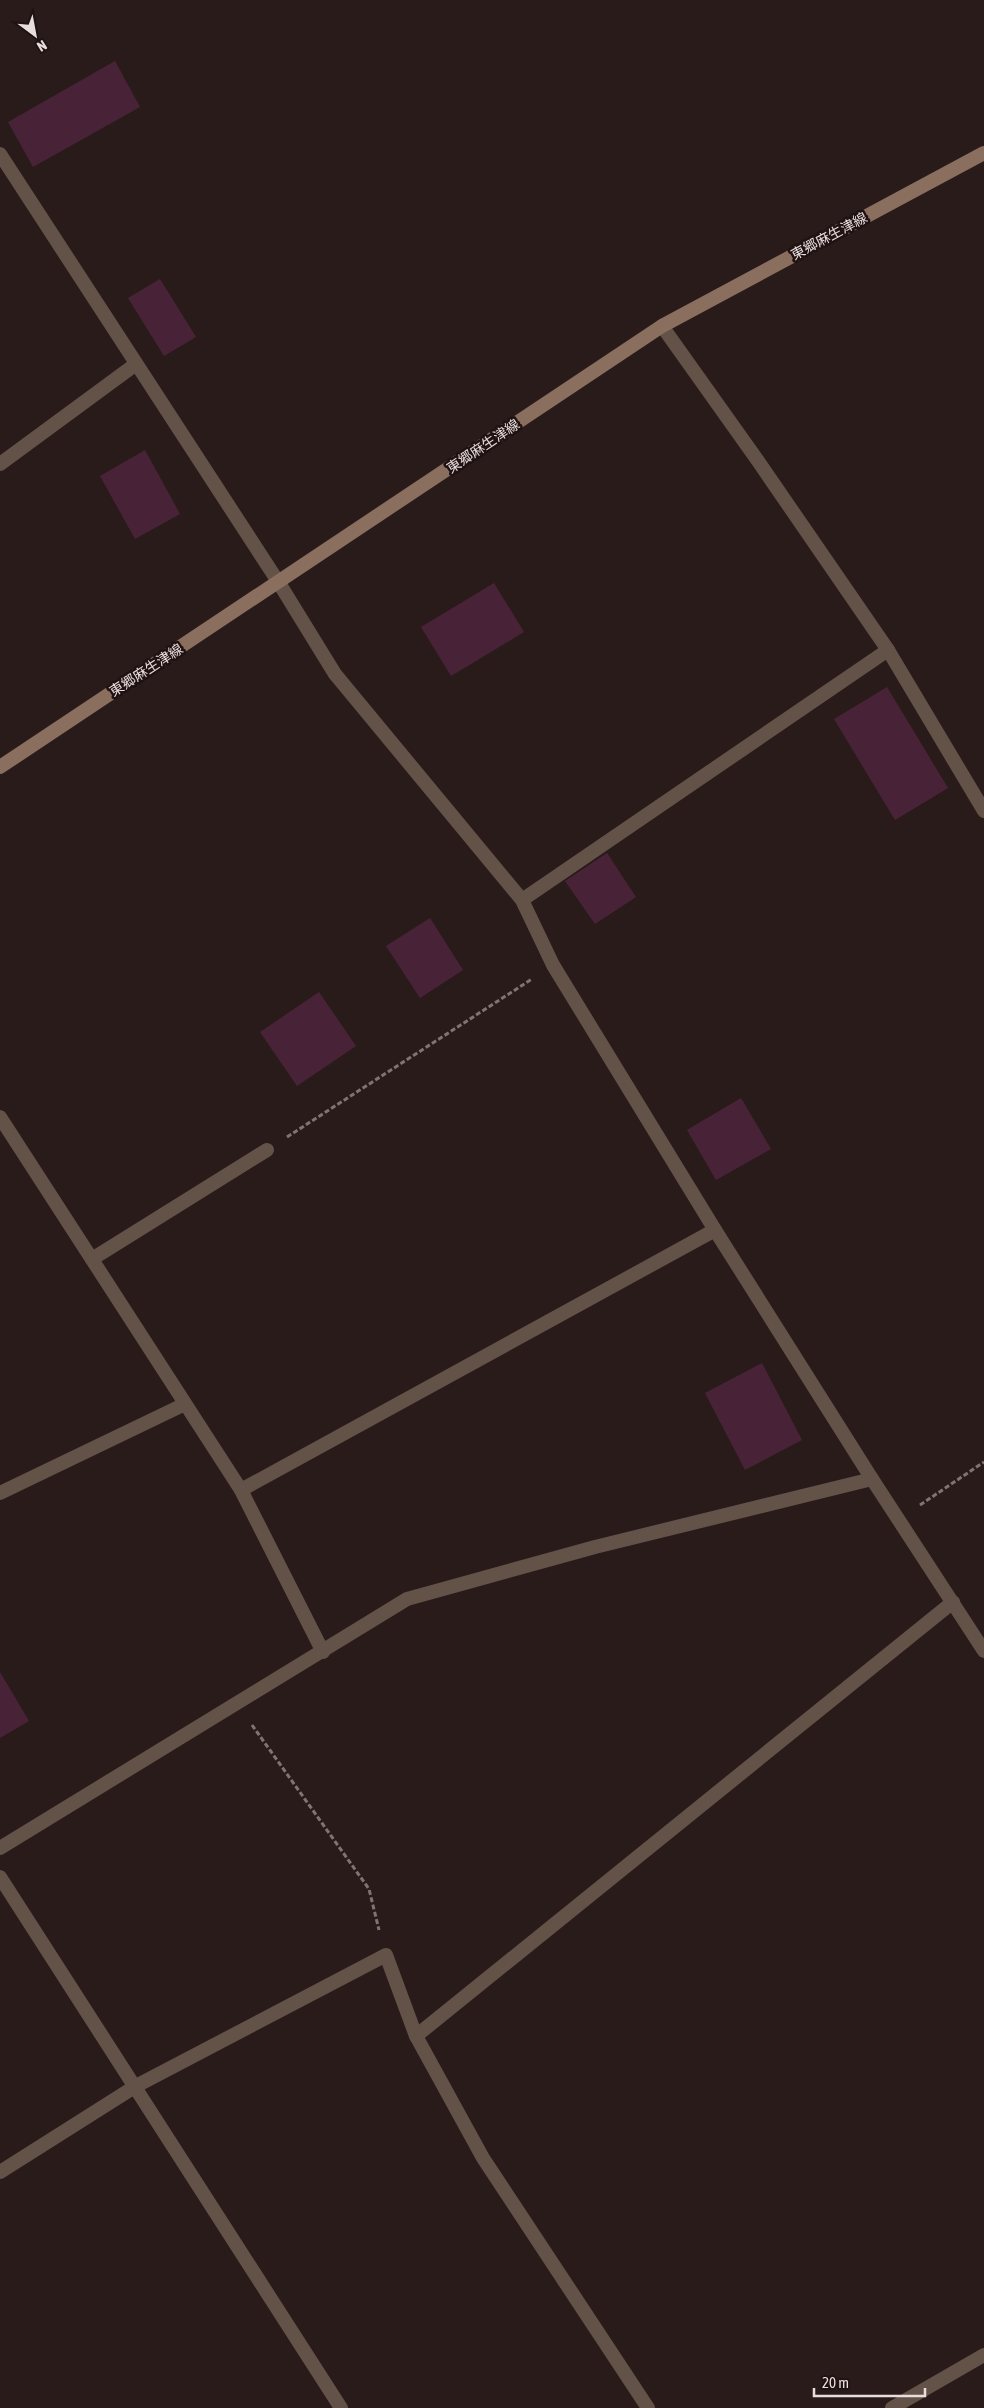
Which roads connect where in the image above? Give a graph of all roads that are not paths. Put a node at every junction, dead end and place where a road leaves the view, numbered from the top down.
1 (984, 153) edge
2 (0, 154) edge
3 (662, 326) junction
4 (136, 364) junction
5 (0, 464) edge
6 (279, 583) junction
7 (888, 650) junction
8 (0, 767) edge
9 (984, 811) edge
10 (522, 900) junction
11 (0, 1116) edge
12 (267, 1150) road end
13 (715, 1230) junction
14 (92, 1259) junction
15 (185, 1404) junction
16 (872, 1479) junction
17 (240, 1490) junction
18 (0, 1492) edge
19 (953, 1602) junction
20 (984, 1651) edge
21 (323, 1652) junction
22 (0, 1848) edge
23 (0, 1877) edge
24 (416, 2036) junction
25 (136, 2086) junction
26 (0, 2172) edge
27 (984, 2356) edge
28 (341, 2408) edge
29 (648, 2408) edge
30 (892, 2408) edge

1 - 3 main road, 東郷麻生津線
2 - 4 street
3 - 6 main road, 東郷麻生津線
3 - 7 street
4 - 5 street
4 - 6 street
6 - 8 main road, 東郷麻生津線
6 - 10 street
7 - 9 street
7 - 10 street
10 - 13 street
11 - 14 street
12 - 14 street
13 - 16 street
13 - 17 street
14 - 15 street
15 - 17 street
15 - 18 street
16 - 19 street
16 - 21 street
17 - 21 street
19 - 20 street
19 - 24 street
21 - 22 street
23 - 25 street
24 - 25 street
24 - 29 street
25 - 26 street
25 - 28 street
27 - 30 street

